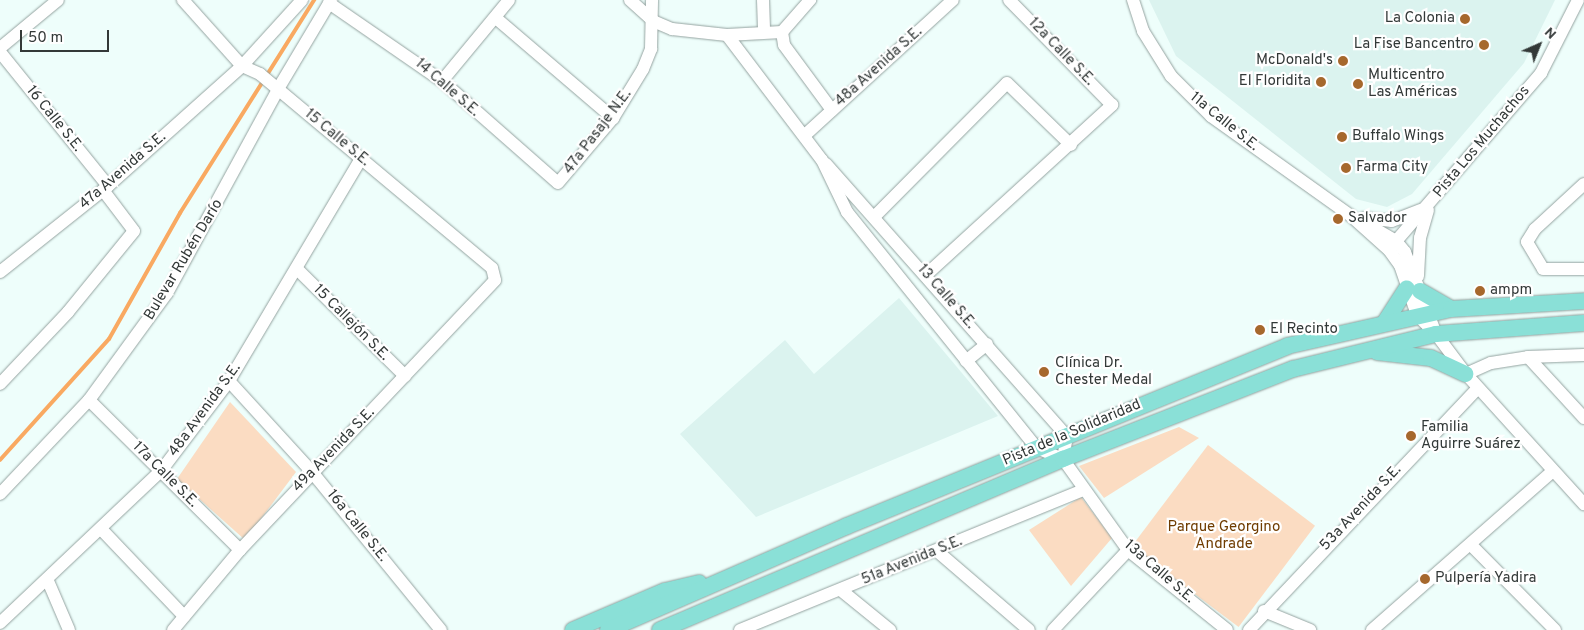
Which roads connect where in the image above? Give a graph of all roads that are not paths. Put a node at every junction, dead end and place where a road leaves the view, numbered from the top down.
1 (58, 0) edge
2 (182, 0) edge
3 (302, 0) edge
4 (509, 0) edge
5 (630, 0) edge
6 (652, 0) edge
7 (763, 0) edge
8 (810, 0) edge
9 (953, 0) edge
10 (1009, 0) edge
11 (1133, 0) edge
12 (330, 1) edge
13 (1579, 8) edge
14 (497, 18) junction
15 (653, 21) junction
16 (764, 31) junction
17 (782, 32) junction
18 (728, 35) junction
19 (0, 50) edge
20 (242, 66) junction
21 (269, 81) junction
22 (442, 82) junction
23 (832, 110) junction
24 (613, 118) junction
25 (805, 135) junction
26 (1071, 145) junction
27 (361, 159) junction
28 (822, 160) junction
29 (558, 184) joint
30 (1584, 184) edge
31 (105, 188) junction
32 (1432, 203) junction
33 (1350, 215) junction
34 (875, 216) junction
35 (1392, 245) junction
36 (297, 269) junction
37 (1584, 269) edge
38 (0, 272) edge
39 (495, 274) joint
40 (926, 274) junction
41 (1415, 286) junction
42 (1584, 301) edge
43 (1451, 309) junction
44 (1422, 314) junction
45 (1385, 322) junction
46 (1584, 323) edge
47 (1436, 334) junction
48 (987, 344) junction
49 (1357, 351) junction
50 (1584, 355) edge
51 (1528, 357) junction
52 (966, 360) junction
53 (1466, 374) junction
54 (405, 376) junction
55 (229, 381) junction
56 (0, 384) edge
57 (1477, 389) junction
58 (89, 400) junction
59 (1584, 418) edge
60 (1067, 436) junction
61 (1037, 448) junction
62 (1063, 459) junction
63 (161, 471) junction
64 (312, 472) junction
65 (1552, 472) junction
66 (1083, 490) junction
67 (0, 494) edge
68 (1584, 504) edge
69 (102, 530) junction
70 (1472, 546) junction
71 (240, 550) junction
72 (1128, 550) junction
73 (937, 551) junction
74 (48, 581) junction
75 (719, 581) junction
76 (842, 590) junction
77 (1264, 611) junction
78 (184, 616) junction
79 (0, 623) edge
80 (761, 627) edge
81 (69, 630) edge
82 (173, 630) edge
83 (441, 630) edge
84 (573, 630) edge
85 (608, 630) edge
86 (660, 630) edge
87 (740, 630) edge
88 (890, 630) edge
89 (1029, 630) edge
90 (1053, 630) edge
91 (1227, 630) edge
92 (1249, 630) edge
93 (1310, 630) edge
94 (1372, 630) edge
95 (1555, 630) edge

1 - 19 street
2 - 20 street, 15 Calle S.E.
3 - 20 street, 47a Avenida S.E.
4 - 14 street
5 - 15 street
6 - 15 street, 47a Pasaje N.E.
7 - 16 street
8 - 17 street
9 - 23 street, 48a Avenida S.E.
10 - 26 street, 12a Calle S.E.
11 - 33 street, 11a Calle S.E.
12 - 21 street, Bulevar Rubén Darío
12 - 22 street, 14 Calle S.E.
13 - 32 street, Pista Los Muchachos
14 - 22 street
14 - 24 street
15 - 18 street
15 - 24 street, 47a Pasaje N.E.
16 - 17 street
16 - 18 street
17 - 23 street
18 - 25 street, 13 Calle S.E.
19 - 31 street, 16 Calle S.E.
20 - 21 street, 15 Calle S.E.
20 - 31 street, 47a Avenida S.E.
21 - 27 street, 15 Calle S.E.
21 - 58 street, Bulevar Rubén Darío
22 - 29 street, 14 Calle S.E.
23 - 25 street, 48a Avenida S.E.
24 - 29 street, 47a Pasaje N.E.
25 - 28 street, 13 Calle S.E.
26 - 34 street
26 - 40 street
27 - 36 street, 48a Avenida S.E.
27 - 39 street, 15 Calle S.E.
28 - 34 street, 13 Calle S.E.
28 - 52 street, 13 Calle S.E.
30 - 37 street
31 - 38 street, 47a Avenida S.E.
31 - 56 street, 16 Calle S.E.
32 - 33 street
32 - 35 street, Pista Los Muchachos
32 - 41 street
33 - 35 street, 11a Calle S.E.
34 - 40 street, 13 Calle S.E.
35 - 41 street
36 - 54 street, 15 Callejón S.E.
36 - 55 street, 48a Avenida S.E.
39 - 54 street, 49a Avenida S.E.
40 - 48 street, 13 Calle S.E.
41 - 43 main road
41 - 44 street
41 - 45 main road
42 - 43 main road, Pista de la Solidaridad
43 - 44 main road, Pista de la Solidaridad
44 - 45 main road, Pista de la Solidaridad
44 - 47 street
45 - 60 main road, Pista de la Solidaridad
46 - 47 main road, Pista de la Solidaridad
47 - 49 main road, Pista de la Solidaridad
47 - 53 street
48 - 52 street
48 - 60 street, 13 Calle S.E.
49 - 53 main road
49 - 62 main road, Pista de la Solidaridad
50 - 51 street
51 - 53 street
51 - 59 street
52 - 61 street, 13 Calle S.E.
53 - 57 street
54 - 64 street, 49a Avenida S.E.
55 - 63 street, 48a Avenida S.E.
55 - 64 street, 16a Calle S.E.
57 - 65 street
57 - 77 street, 53a Avenida S.E.
58 - 63 street, 17a Calle S.E.
58 - 67 street, Bulevar Rubén Darío
60 - 61 main road, Pista de la Solidaridad
60 - 62 street
61 - 62 street
61 - 75 main road, Pista de la Solidaridad
62 - 66 street, 13a Calle S.E.
62 - 86 main road, Pista de la Solidaridad
63 - 69 street, 48a Avenida S.E.
63 - 71 street, 17a Calle S.E.
64 - 71 street, 49a Avenida S.E.
64 - 83 street, 16a Calle S.E.
65 - 68 street
65 - 70 street
66 - 72 street, 13a Calle S.E.
66 - 73 street, 51a Avenida S.E.
69 - 74 street, 48a Avenida S.E.
69 - 78 street
70 - 94 street
70 - 95 street
71 - 78 street, 49a Avenida S.E.
72 - 90 street
72 - 91 street, 13a Calle S.E.
73 - 76 street, 51a Avenida S.E.
73 - 89 street
74 - 79 street, 48a Avenida S.E.
74 - 81 street
75 - 84 main road
75 - 85 main road, Pista de la Solidaridad
76 - 80 street, 51a Avenida S.E.
76 - 88 street
77 - 92 street, 53a Avenida S.E.
77 - 93 street
78 - 82 street, 49a Avenida S.E.
80 - 87 street, 51a Avenida S.E.

